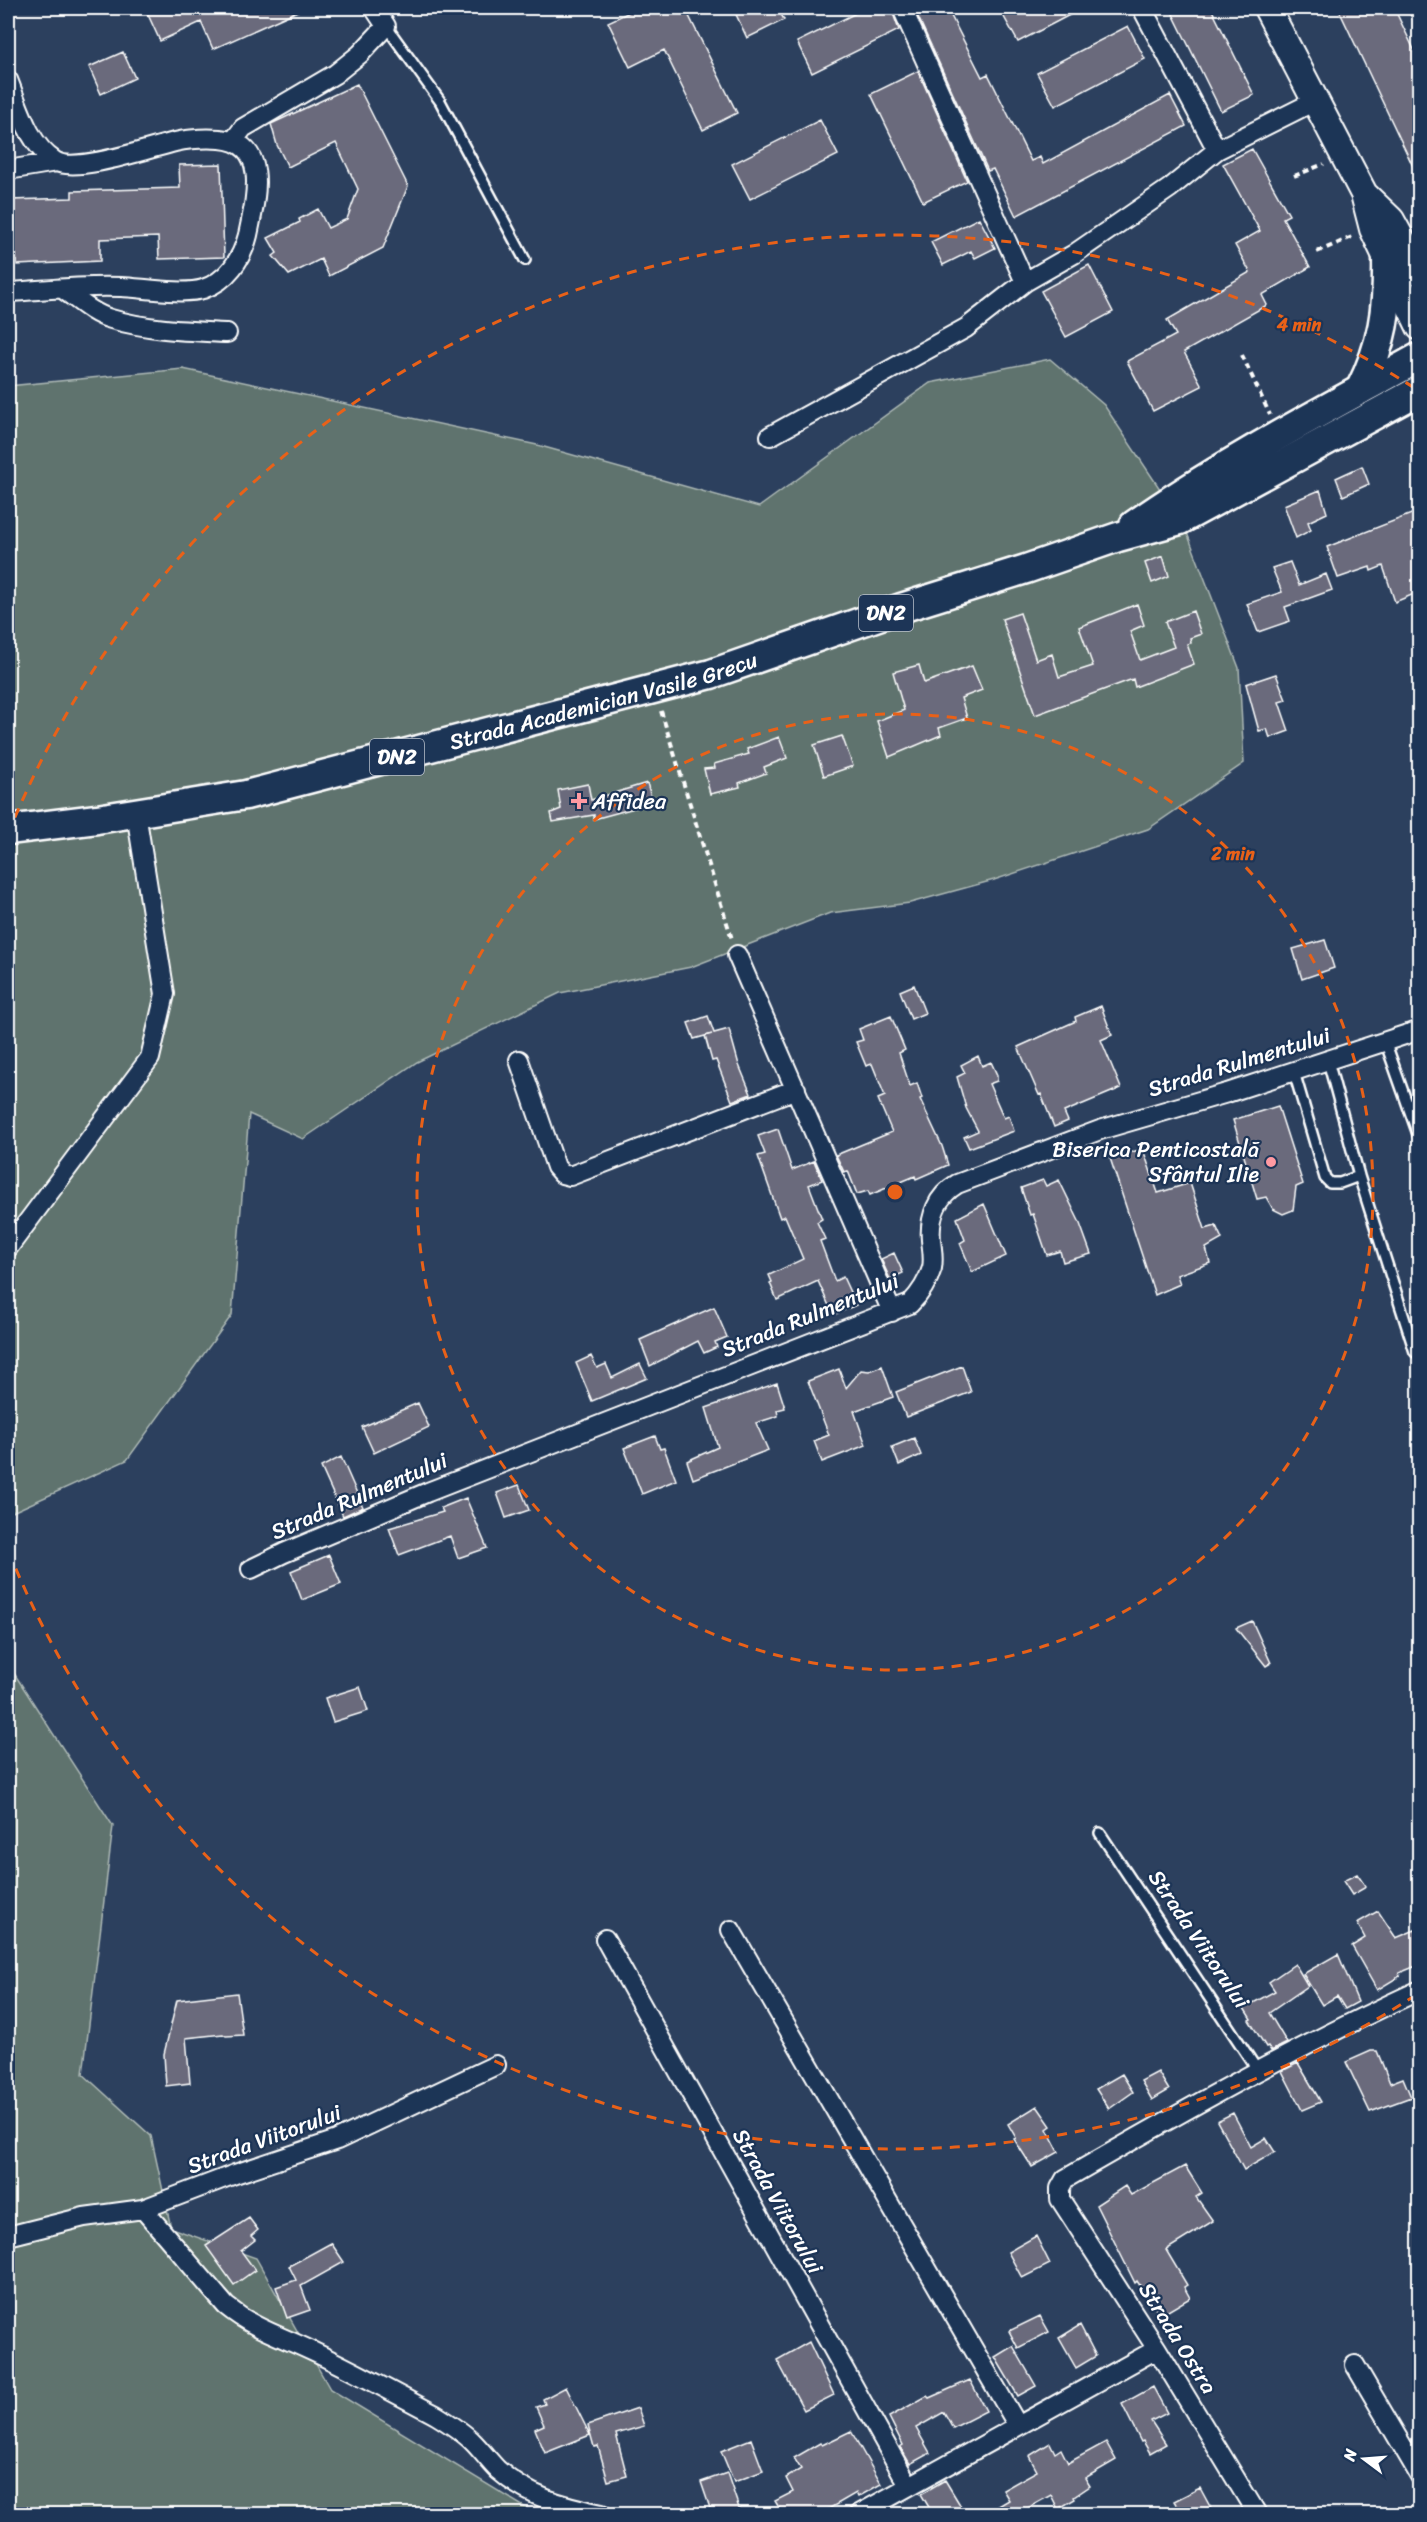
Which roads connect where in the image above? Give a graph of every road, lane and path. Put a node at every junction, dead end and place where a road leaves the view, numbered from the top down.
1 (374, 8) edge
2 (902, 8) edge
3 (1142, 8) edge
4 (1267, 8) edge
5 (386, 26) junction
6 (8, 80) edge
7 (1315, 101) junction
8 (234, 140) junction
9 (1217, 150) junction
10 (1344, 156) junction
11 (56, 162) junction
12 (8, 170) edge
13 (1294, 176) dead end
14 (1364, 194) junction
15 (1373, 229) junction
16 (1317, 252) dead end
17 (525, 260) dead end
18 (1409, 261) edge
19 (1025, 282) junction
20 (64, 290) junction
21 (8, 292) edge
22 (1419, 327) edge
23 (228, 333) dead end
24 (1242, 355) dead end
25 (1419, 357) edge
26 (1360, 390) junction
27 (1419, 390) edge
28 (1279, 434) junction
29 (770, 436) dead end
30 (1118, 537) junction
31 (655, 690) junction
32 (136, 813) junction
33 (8, 830) edge
34 (737, 955) joint
35 (1419, 1030) edge
36 (1385, 1041) junction
37 (519, 1060) dead end
38 (1328, 1061) junction
39 (1294, 1072) junction
40 (796, 1089) junction
41 (1419, 1140) edge
42 (1359, 1176) junction
43 (8, 1248) edge
44 (892, 1312) junction
45 (1415, 1352) dead end
46 (251, 1569) dead end
47 (1100, 1833) dead end
48 (731, 1930) dead end
49 (605, 1939) dead end
50 (1419, 1990) edge
51 (496, 2065) dead end
52 (1258, 2072) junction
53 (143, 2209) junction
54 (8, 2236) edge
55 (1157, 2349) junction
56 (1355, 2365) dead end
57 (1018, 2426) junction
58 (1419, 2475) edge
59 (909, 2486) junction
60 (602, 2514) edge
61 (859, 2514) edge
62 (1257, 2514) edge

1 - 5 street
2 - 19 street
3 - 9 street
4 - 7 main road
5 - 8 street
5 - 17 lane
6 - 11 street
7 - 9 street
7 - 10 main road
8 - 11 street
8 - 20 street
9 - 19 street
10 - 13 path
10 - 14 main road
11 - 12 street
14 - 15 main road
14 - 18 main road
15 - 16 path
15 - 18 main road
18 - 22 main road
18 - 26 main road
19 - 29 street
20 - 21 street
20 - 23 street
24 - 28 path
25 - 26 main road, Strada Academician Vasile Grecu / DN2
26 - 28 main road, Strada Academician Vasile Grecu / DN2
27 - 30 main road, Strada Academician Vasile Grecu / DN2
28 - 30 main road, Strada Academician Vasile Grecu / DN2
30 - 31 main road, Strada Academician Vasile Grecu / DN2
31 - 32 main road, Strada Academician Vasile Grecu / DN2
31 - 34 path
32 - 33 main road, Strada Academician Vasile Grecu / DN2
32 - 43 street
34 - 40 street
35 - 36 street, Strada Rulmentului
36 - 38 street, Strada Rulmentului
36 - 41 lane
37 - 40 street
38 - 39 street, Strada Rulmentului
38 - 42 lane
39 - 42 lane
39 - 44 street, Strada Rulmentului
40 - 44 street
42 - 45 lane
44 - 46 street, Strada Rulmentului
47 - 52 lane, Strada Viitorului
48 - 57 street
49 - 59 street, Strada Viitorului
50 - 52 street
51 - 53 street, Strada Viitorului
52 - 55 street, Strada Ostra
53 - 54 street, Strada Viitorului
53 - 60 street
55 - 57 street
55 - 62 street, Strada Ostra
56 - 58 street
57 - 59 street
59 - 61 street

